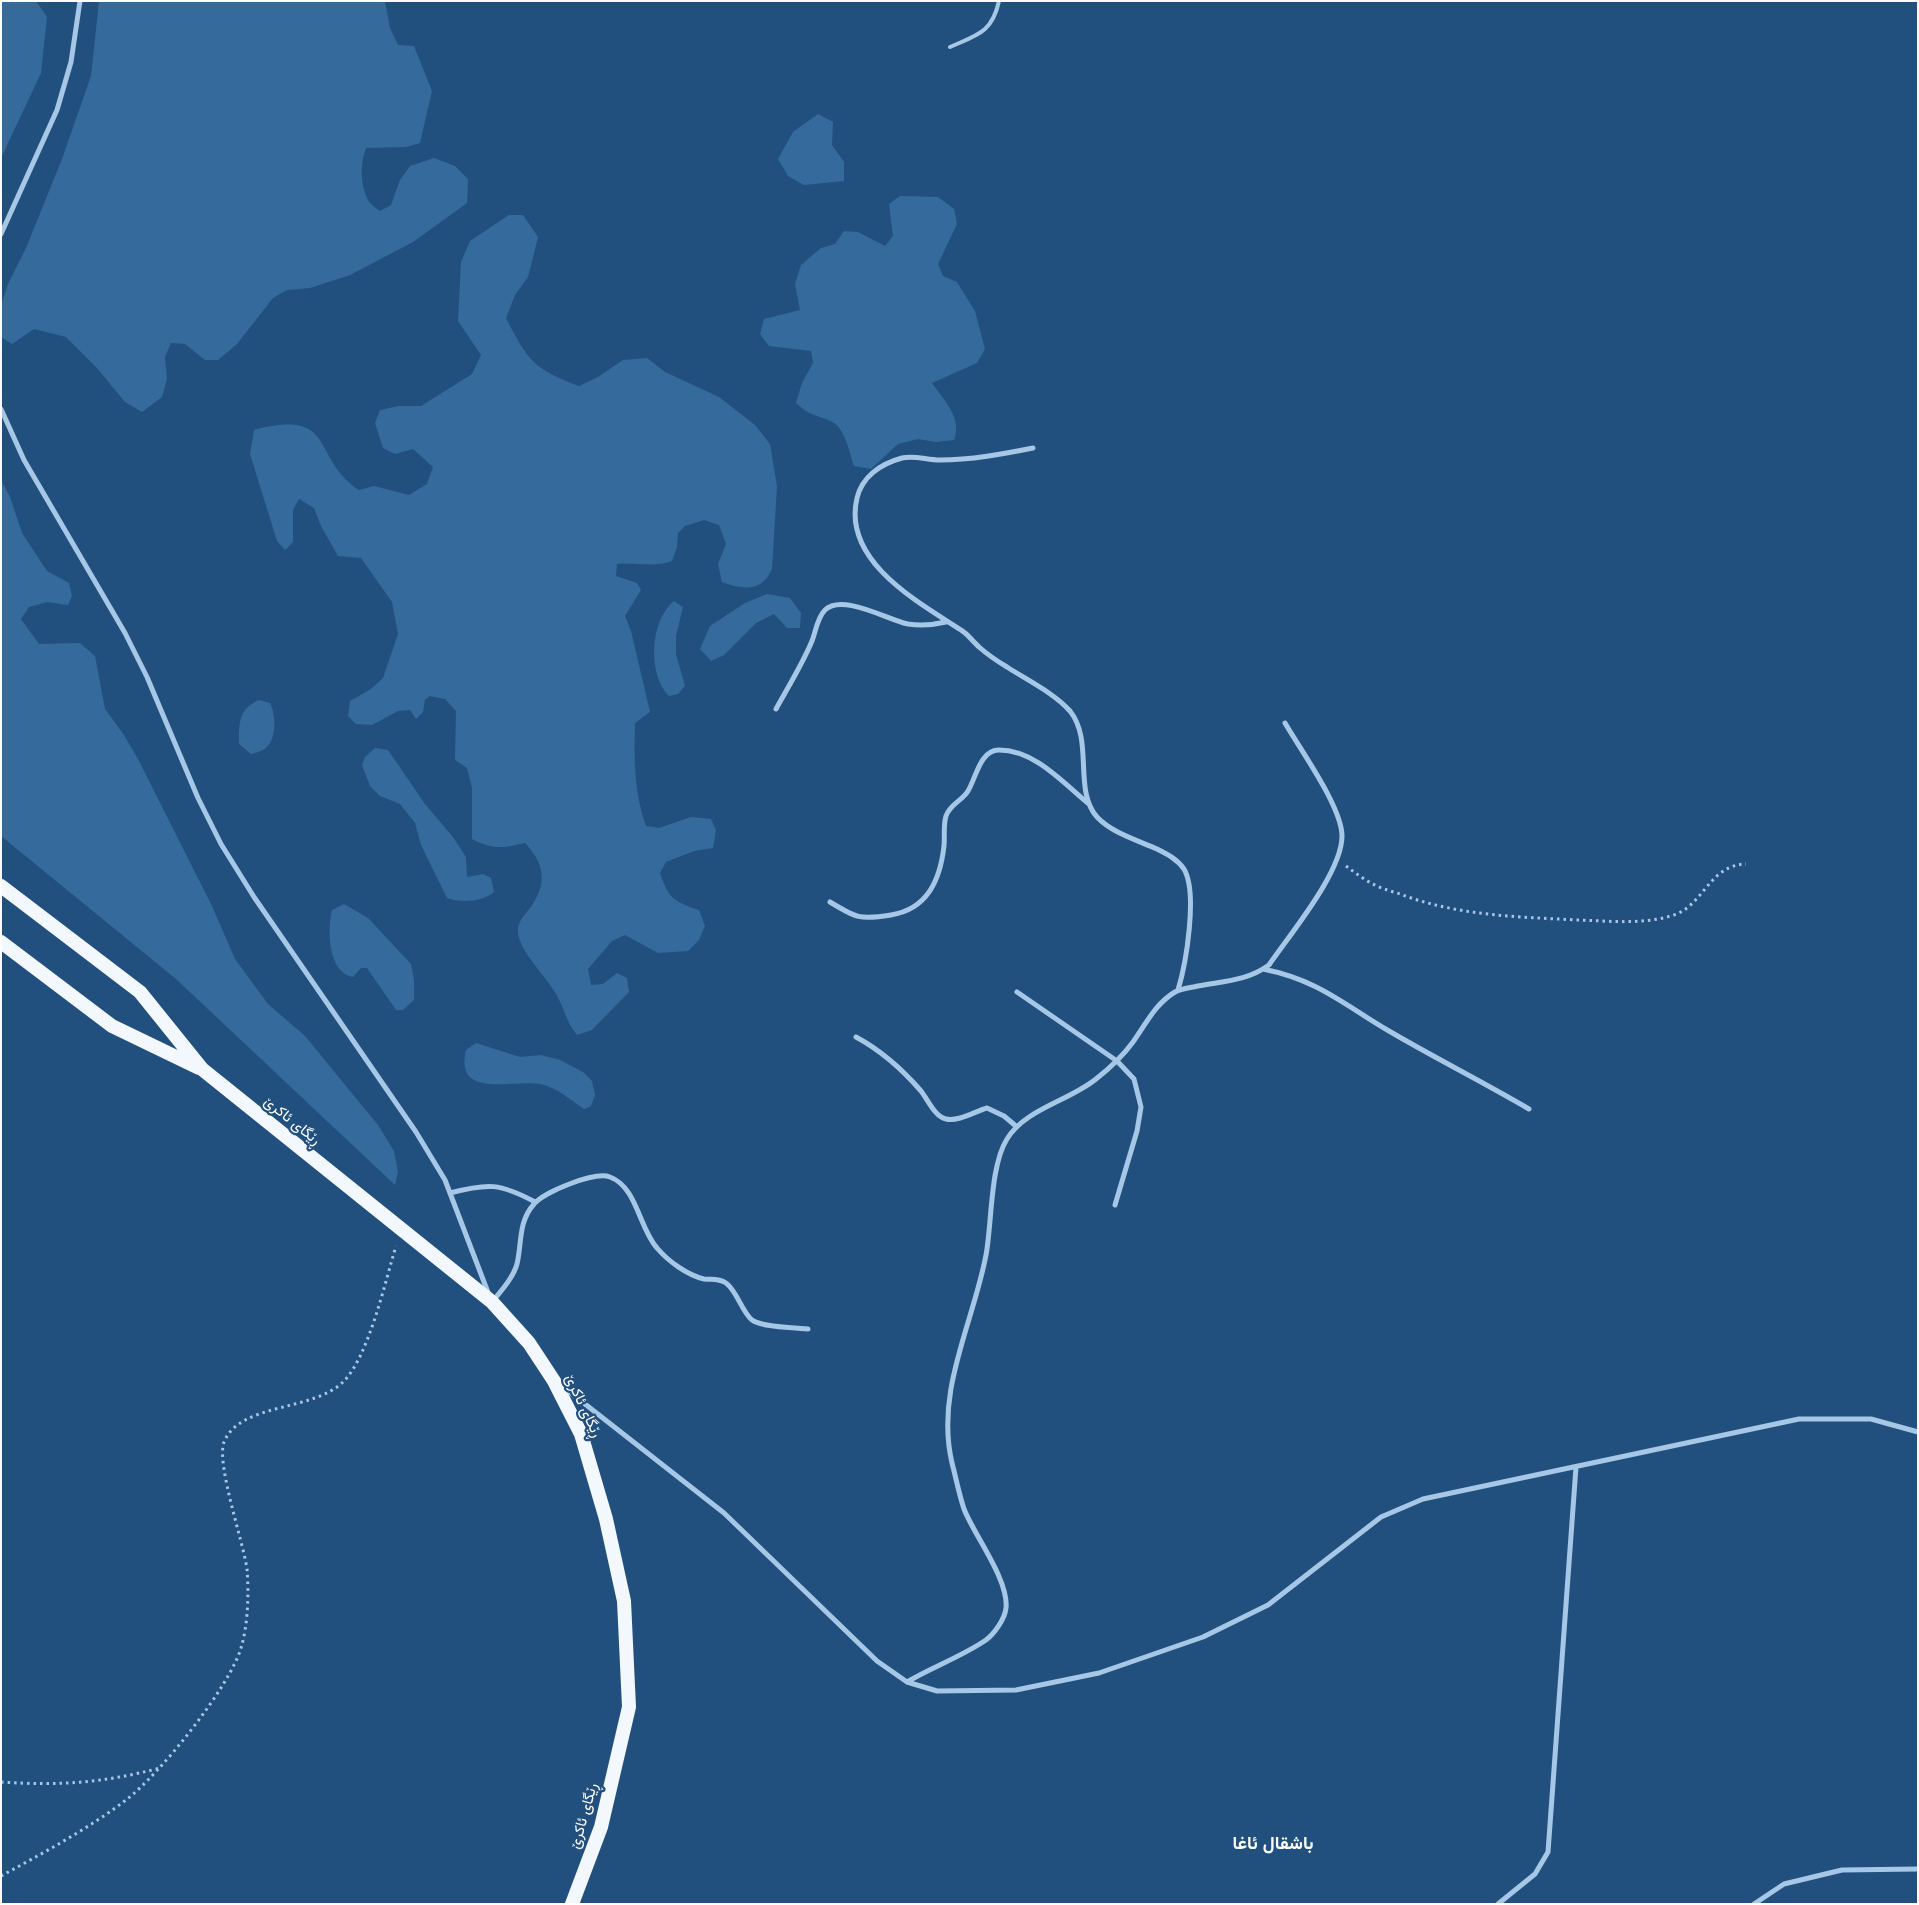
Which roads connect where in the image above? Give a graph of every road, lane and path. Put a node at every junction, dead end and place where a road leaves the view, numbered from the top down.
1 (80, 1) edge
2 (999, 1) edge
3 (950, 47) dead end
4 (1, 234) edge
5 (1, 410) edge
6 (1033, 448) dead end
7 (947, 622) junction
8 (776, 709) dead end
9 (1284, 723) dead end
10 (1091, 806) junction
11 (1337, 860) junction
12 (1746, 864) dead end
13 (1, 886) edge
14 (830, 902) dead end
15 (1, 942) edge
16 (1263, 969) junction
17 (1178, 990) junction
18 (1017, 992) dead end
19 (856, 1037) dead end
20 (1117, 1061) junction
21 (202, 1069) junction
22 (1529, 1109) dead end
23 (1017, 1127) junction
24 (450, 1193) junction
25 (535, 1202) junction
26 (1115, 1205) dead end
27 (401, 1229) junction
28 (492, 1302) junction
29 (808, 1329) dead end
30 (554, 1381) junction
31 (1918, 1432) edge
32 (1576, 1467) junction
33 (906, 1682) junction
34 (160, 1767) junction
35 (1, 1782) edge
36 (1918, 1869) edge
37 (1, 1876) edge
38 (572, 1904) edge
39 (1498, 1904) edge
40 (1754, 1904) edge

1 - 4 street
2 - 3 lane
5 - 24 street
6 - 7 street
7 - 8 street
7 - 10 street
9 - 11 street
10 - 14 street
10 - 17 street
11 - 12 path
11 - 16 street
13 - 21 highway
15 - 21 highway
16 - 17 street
16 - 22 street
17 - 20 street
18 - 20 street
19 - 23 street
20 - 23 street
20 - 26 street
21 - 27 highway, ڕێگای ئاکرێ
23 - 33 street
24 - 25 street
24 - 28 street
25 - 28 street
25 - 29 street
27 - 28 highway, ڕێگای ئاکرێ
27 - 34 path
28 - 30 highway, ڕێگای ئاکرێ
30 - 33 street
30 - 38 highway, ڕێگای ئاکرێ
31 - 32 street
32 - 33 street
32 - 39 street
34 - 35 path
34 - 37 path
36 - 40 street

